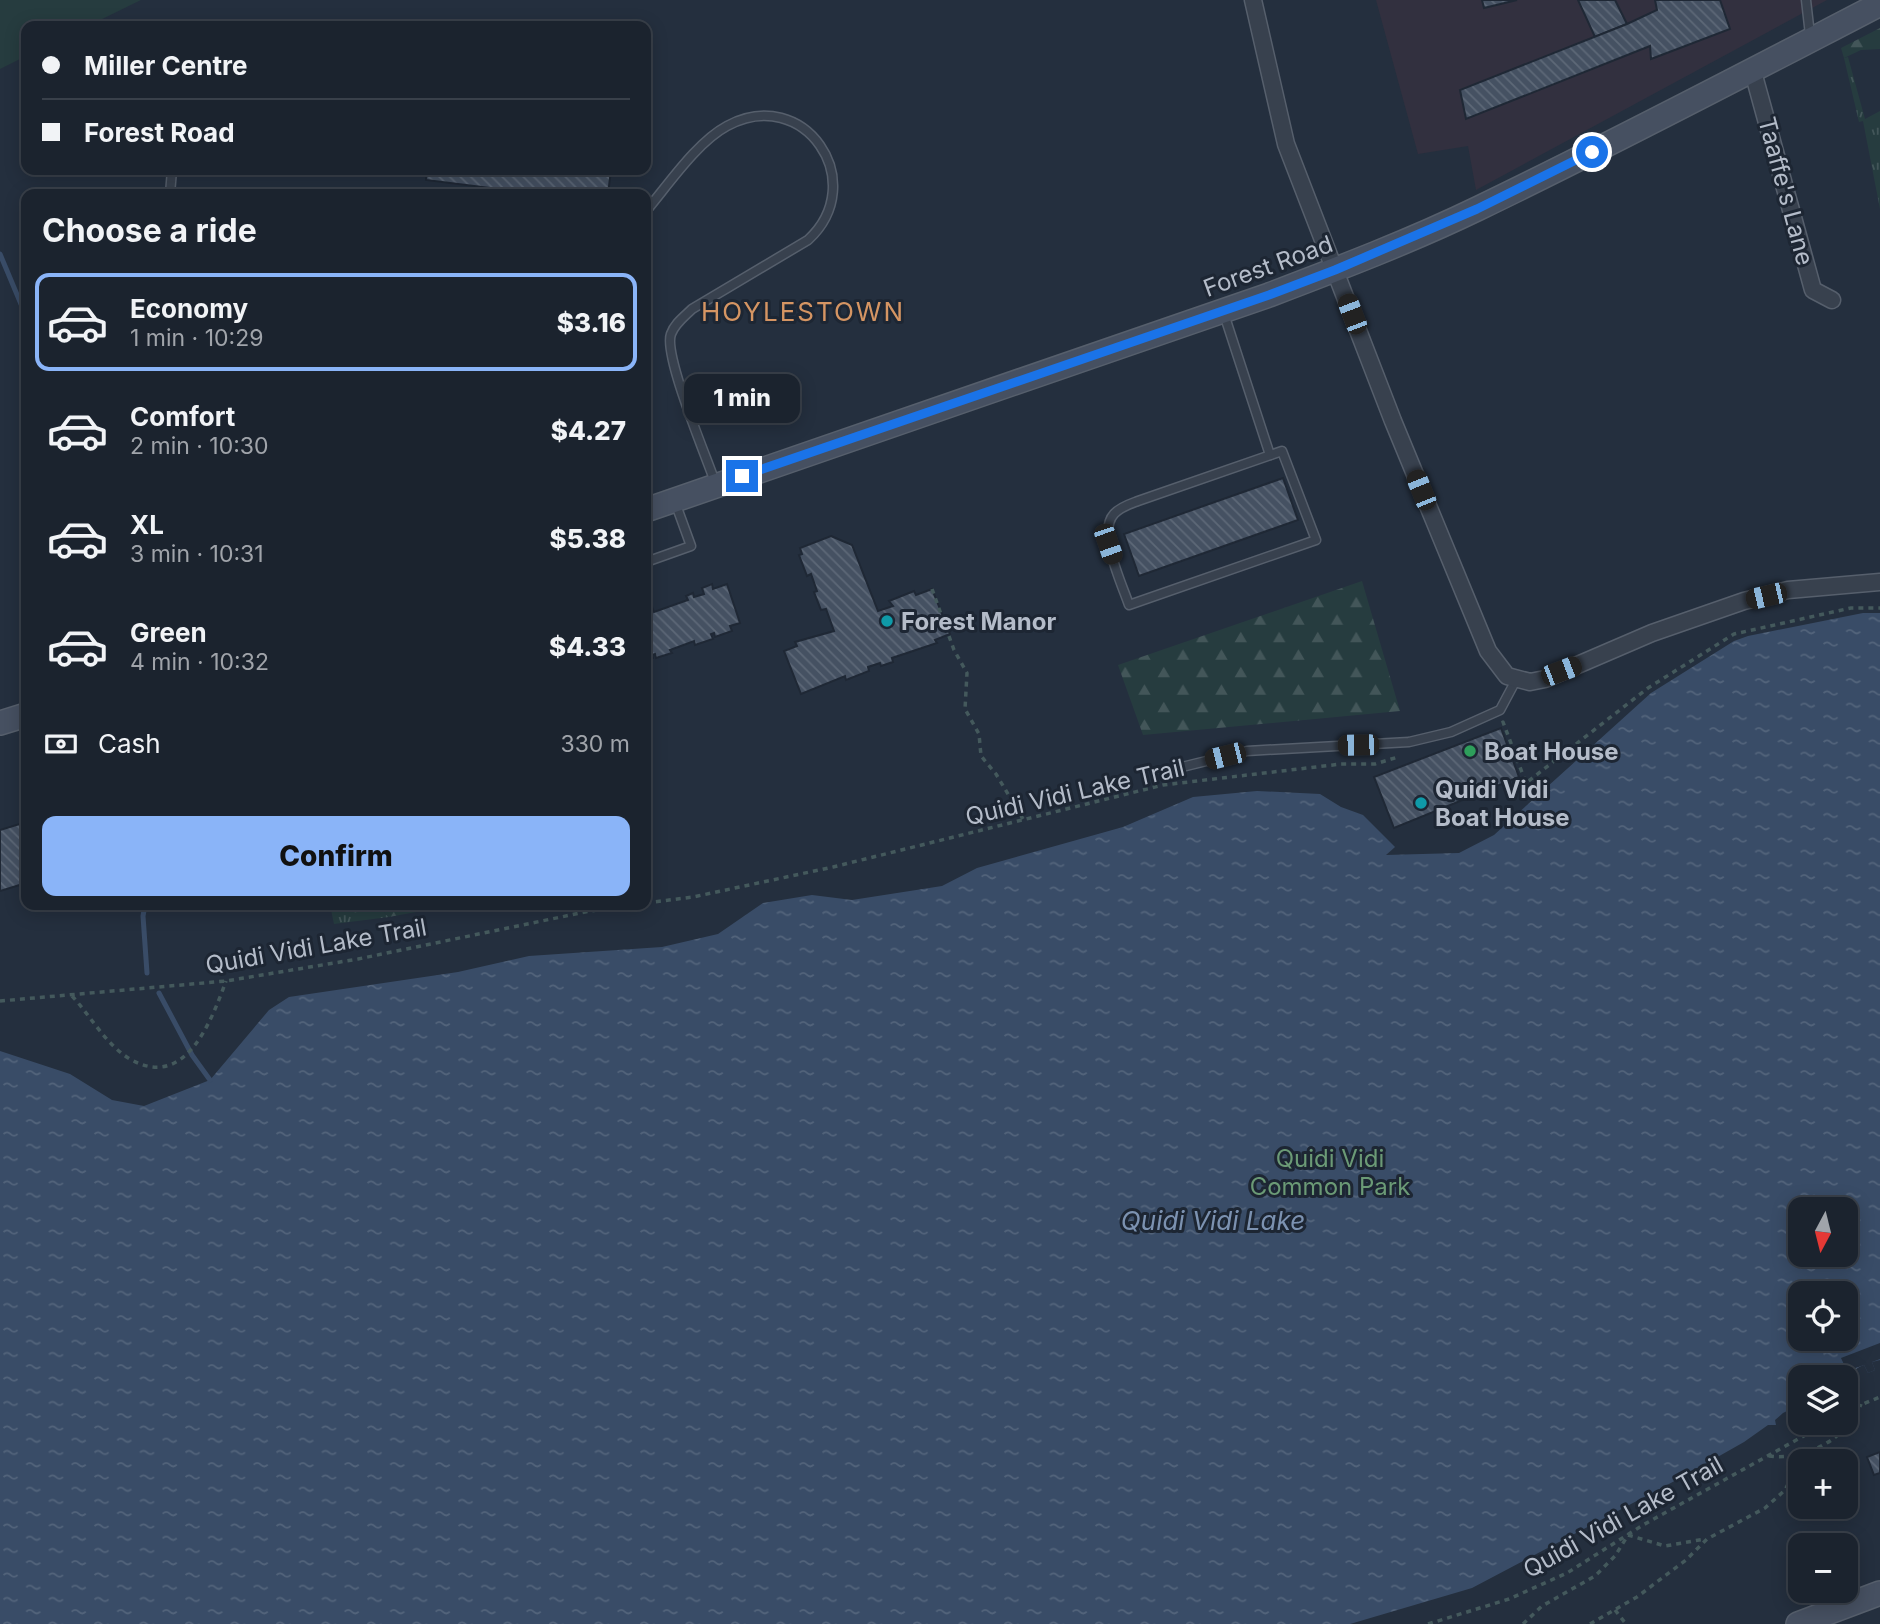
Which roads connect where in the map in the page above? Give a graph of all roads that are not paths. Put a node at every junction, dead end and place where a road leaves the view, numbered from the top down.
1 (1253, 0) edge
2 (1806, 0) edge
3 (1880, 4) edge
4 (1811, 41) junction
5 (1753, 72) junction
6 (651, 205) edge
7 (1335, 270) junction
8 (1832, 300) dead end
9 (1223, 311) junction
10 (1270, 455) junction
11 (716, 485) junction
12 (674, 500) junction
13 (651, 508) edge
14 (651, 560) edge
15 (1880, 582) edge
16 (1516, 680) junction
17 (21, 717) edge
18 (0, 723) edge
19 (1182, 767) dead end
20 (1880, 1593) edge
21 (1798, 1624) edge

1 - 7 street
2 - 4 lane
3 - 4 street, Forest Road
4 - 5 street, Forest Road
5 - 7 street, Forest Road
5 - 8 street, Taaffe's Lane
6 - 11 lane
7 - 9 street, Forest Road
7 - 16 street
9 - 10 lane
9 - 11 street, Forest Road
10 - 10 lane
11 - 12 street, Forest Road
12 - 13 street, Forest Road
12 - 14 lane
15 - 16 street
16 - 19 lane
17 - 18 street
20 - 21 street

